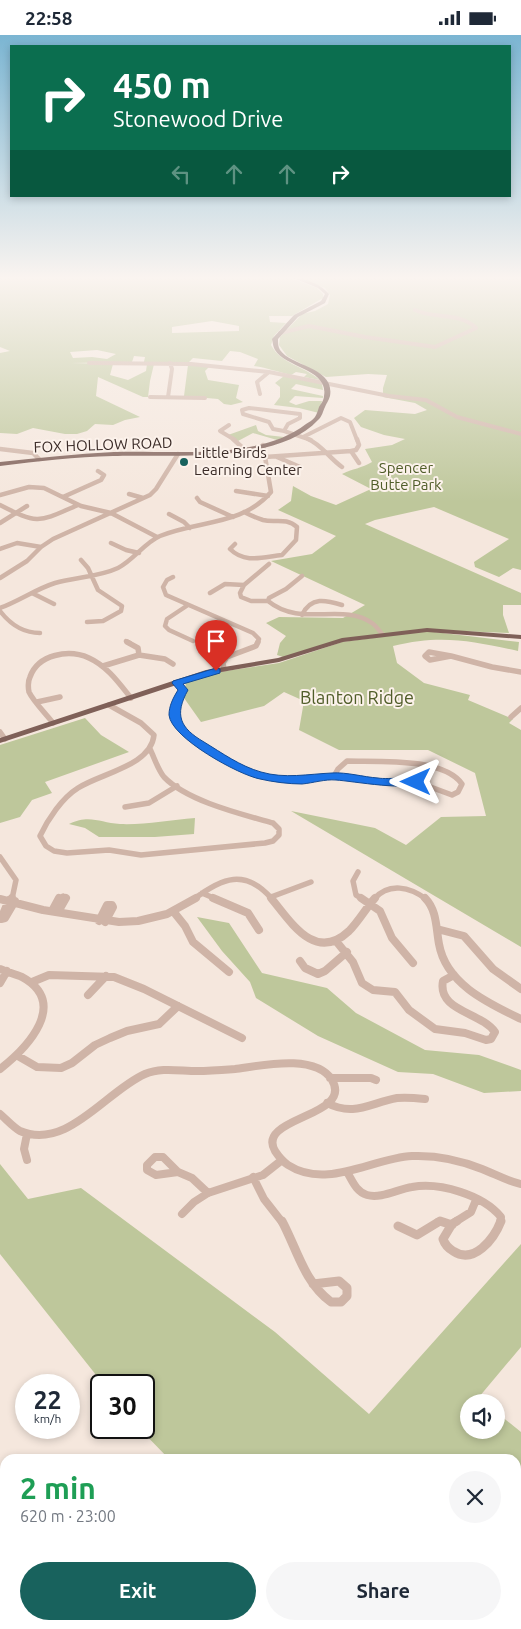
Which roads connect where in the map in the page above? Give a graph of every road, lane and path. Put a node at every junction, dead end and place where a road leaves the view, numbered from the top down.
1 (281, 353) edge
2 (89, 363) dead end
3 (170, 363) junction
4 (269, 372) junction
5 (325, 383) junction
6 (260, 394) dead end
7 (150, 397) dead end
8 (168, 397) junction
9 (205, 398) dead end
10 (229, 425) dead end
11 (284, 431) junction
12 (296, 434) junction
13 (521, 434) edge
14 (303, 437) junction
15 (263, 445) junction
16 (0, 449) edge
17 (244, 449) junction
18 (351, 451) junction
19 (325, 453) junction
20 (178, 454) junction
21 (265, 457) junction
22 (276, 457) junction
23 (39, 459) junction
24 (360, 463) dead end
25 (0, 464) edge
26 (300, 467) dead end
27 (342, 467) dead end
28 (98, 471) dead end
29 (236, 491) dead end
30 (129, 493) dead end
31 (0, 495) edge
32 (268, 495) junction
33 (63, 497) junction
34 (143, 498) junction
35 (197, 498) dead end
36 (0, 505) edge
37 (78, 505) junction
38 (27, 506) dead end
39 (244, 512) junction
40 (17, 513) junction
41 (111, 513) junction
42 (169, 514) dead end
43 (233, 517) junction
44 (0, 523) edge
45 (190, 528) junction
46 (157, 537) junction
47 (110, 543) dead end
48 (235, 545) dead end
49 (41, 547) junction
50 (0, 549) edge
51 (139, 553) junction
52 (81, 560) dead end
53 (269, 565) dead end
54 (92, 576) junction
55 (302, 576) dead end
56 (173, 577) dead end
57 (0, 578) edge
58 (244, 585) junction
59 (32, 593) junction
60 (210, 593) dead end
61 (268, 601) junction
62 (54, 604) dead end
63 (188, 605) junction
64 (342, 605) dead end
65 (0, 608) edge
66 (0, 611) edge
67 (302, 615) junction
68 (87, 622) dead end
69 (40, 633) dead end
70 (382, 634) junction
71 (521, 637) edge
72 (126, 641) dead end
73 (194, 641) dead end
74 (139, 655) junction
75 (451, 656) dead end
76 (173, 663) dead end
77 (102, 666) junction
78 (224, 669) junction
79 (521, 672) edge
80 (177, 683) junction
81 (60, 697) dead end
82 (131, 698) junction
83 (37, 702) junction
84 (110, 705) junction
85 (521, 708) edge
86 (511, 717) dead end
87 (53, 723) junction
88 (2, 737) edge
89 (150, 749) junction
90 (141, 756) junction
91 (154, 757) junction
92 (334, 776) junction
93 (177, 786) junction
94 (125, 807) dead end
95 (0, 857) edge
96 (358, 872) dead end
97 (310, 881) dead end
98 (202, 893) junction
99 (271, 897) junction
100 (0, 899) edge
101 (12, 901) junction
102 (369, 903) junction
103 (174, 911) junction
104 (437, 929) junction
105 (259, 930) dead end
106 (336, 941) junction
107 (347, 952) junction
108 (300, 961) dead end
109 (413, 963) dead end
110 (3, 970) edge
111 (229, 972) dead end
112 (454, 975) junction
113 (106, 976) junction
114 (32, 982) junction
115 (0, 983) edge
116 (521, 989) edge
117 (88, 995) dead end
118 (178, 1006) junction
119 (521, 1019) edge
120 (242, 1039) dead end
121 (18, 1056) junction
122 (0, 1069) edge
123 (330, 1078) junction
124 (376, 1080) dead end
125 (425, 1099) dead end
126 (327, 1103) junction
127 (0, 1114) edge
128 (27, 1134) junction
129 (27, 1160) dead end
130 (282, 1160) junction
131 (178, 1172) dead end
132 (347, 1172) junction
133 (253, 1177) junction
134 (521, 1184) edge
135 (208, 1193) junction
136 (476, 1200) junction
137 (182, 1214) dead end
138 (398, 1225) dead end
139 (452, 1225) junction
140 (313, 1284) dead end

1 - 5 main road
2 - 3 street
3 - 4 street
3 - 8 street
4 - 5 street
4 - 6 street
5 - 12 main road, FOX HOLLOW ROAD
5 - 13 street
7 - 8 street
8 - 9 street
10 - 17 street
11 - 11 street
11 - 12 street
12 - 14 street
12 - 15 main road, FOX HOLLOW ROAD
14 - 18 street
14 - 19 street
15 - 17 main road, FOX HOLLOW ROAD
15 - 21 street
16 - 23 street
17 - 20 main road, FOX HOLLOW ROAD
18 - 19 street
18 - 24 street
19 - 22 street
19 - 27 street
20 - 23 main road, FOX HOLLOW ROAD
20 - 34 street
21 - 22 street
21 - 32 street
22 - 26 street
23 - 25 main road, FOX HOLLOW ROAD
28 - 33 street
29 - 32 street
30 - 34 street
31 - 33 street
32 - 39 street
33 - 37 street
34 - 41 street
35 - 43 street
36 - 40 street
37 - 40 street
37 - 41 street
38 - 40 street
39 - 43 street
39 - 48 street
40 - 44 street
41 - 46 street
41 - 49 street
42 - 45 street
43 - 45 street
45 - 46 street
46 - 51 street
47 - 51 street
49 - 50 street
49 - 57 street
51 - 54 street
52 - 54 street
53 - 58 street
54 - 59 street
54 - 68 street
55 - 61 street
56 - 63 street
58 - 60 street
58 - 61 street
59 - 62 street
59 - 65 street
61 - 67 street
63 - 73 street
63 - 78 street
64 - 67 street
66 - 69 street
67 - 70 street
70 - 71 main road
70 - 78 main road
72 - 74 street
74 - 76 street
74 - 77 street
75 - 79 street
77 - 82 street
77 - 83 street
78 - 80 main road
80 - 82 main road
80 - 92 street
81 - 83 street
82 - 84 main road
83 - 87 street
84 - 87 main road
84 - 89 street
85 - 86 street
87 - 88 main road
89 - 90 street
89 - 91 street
90 - 91 street
90 - 93 street
91 - 93 street
92 - 92 street
93 - 94 street
95 - 101 street
96 - 102 street
97 - 99 street
98 - 99 street
98 - 103 street
98 - 105 street
99 - 106 street
100 - 101 street
101 - 103 street
102 - 104 street
102 - 106 street
102 - 109 street
103 - 111 street
104 - 112 street
104 - 116 street
106 - 107 street
107 - 108 street
107 - 112 street
110 - 114 street
110 - 115 street
112 - 119 street
113 - 114 street
113 - 117 street
113 - 118 street
114 - 121 street
118 - 120 street
118 - 121 street
121 - 122 street
123 - 124 street
123 - 126 street
123 - 128 street
125 - 126 street
126 - 130 street
127 - 128 street
128 - 129 street
130 - 132 street
130 - 133 street
131 - 135 street
132 - 134 street
132 - 136 street
133 - 135 street
133 - 140 street
135 - 137 street
136 - 139 street
136 - 139 street
138 - 139 street

